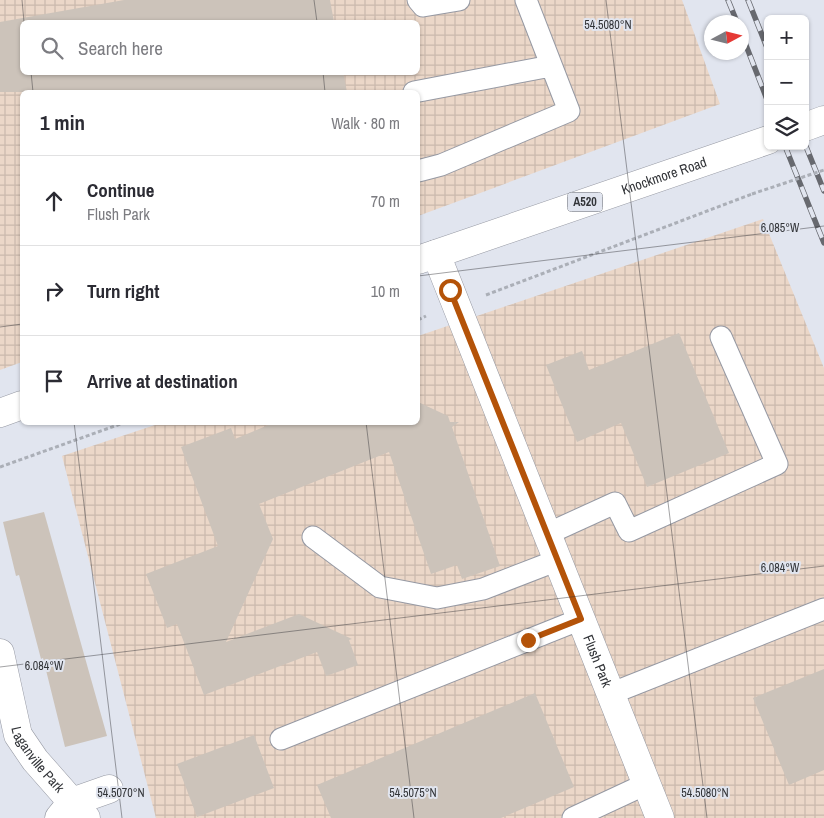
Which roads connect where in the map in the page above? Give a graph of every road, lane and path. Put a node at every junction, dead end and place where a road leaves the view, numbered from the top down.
1 (418, 0) edge
2 (460, 0) edge
3 (526, 0) edge
4 (551, 66) junction
5 (420, 91) edge
6 (824, 120) edge
7 (809, 126) edge
8 (764, 141) edge
9 (420, 170) edge
10 (824, 170) edge
11 (427, 257) edge
12 (457, 306) junction
13 (721, 336) dead end
14 (20, 406) edge
15 (0, 413) edge
16 (118, 425) edge
17 (0, 467) edge
18 (547, 534) junction
19 (313, 537) dead end
20 (558, 560) junction
21 (824, 609) edge
22 (581, 619) junction
23 (0, 653) edge
24 (610, 694) junction
25 (281, 739) dead end
26 (646, 784) junction
27 (108, 789) dead end
28 (73, 813) edge
29 (573, 818) edge
30 (660, 818) edge

1 - 2 lane
3 - 4 lane
4 - 5 lane
4 - 9 lane
6 - 7 street
8 - 11 street, Knockmore Road / A520
10 - 12 path, bridge
11 - 12 street, Flush Park
12 - 18 street, Flush Park
13 - 18 lane
14 - 15 street
16 - 17 path
18 - 20 street, Flush Park
19 - 20 lane
20 - 22 street, Flush Park
21 - 24 lane
22 - 24 street, Flush Park
22 - 25 lane
23 - 28 street, Laganville Park
24 - 26 street, Flush Park
26 - 29 lane
26 - 30 street, Flush Park
27 - 28 street, Laganville Park

